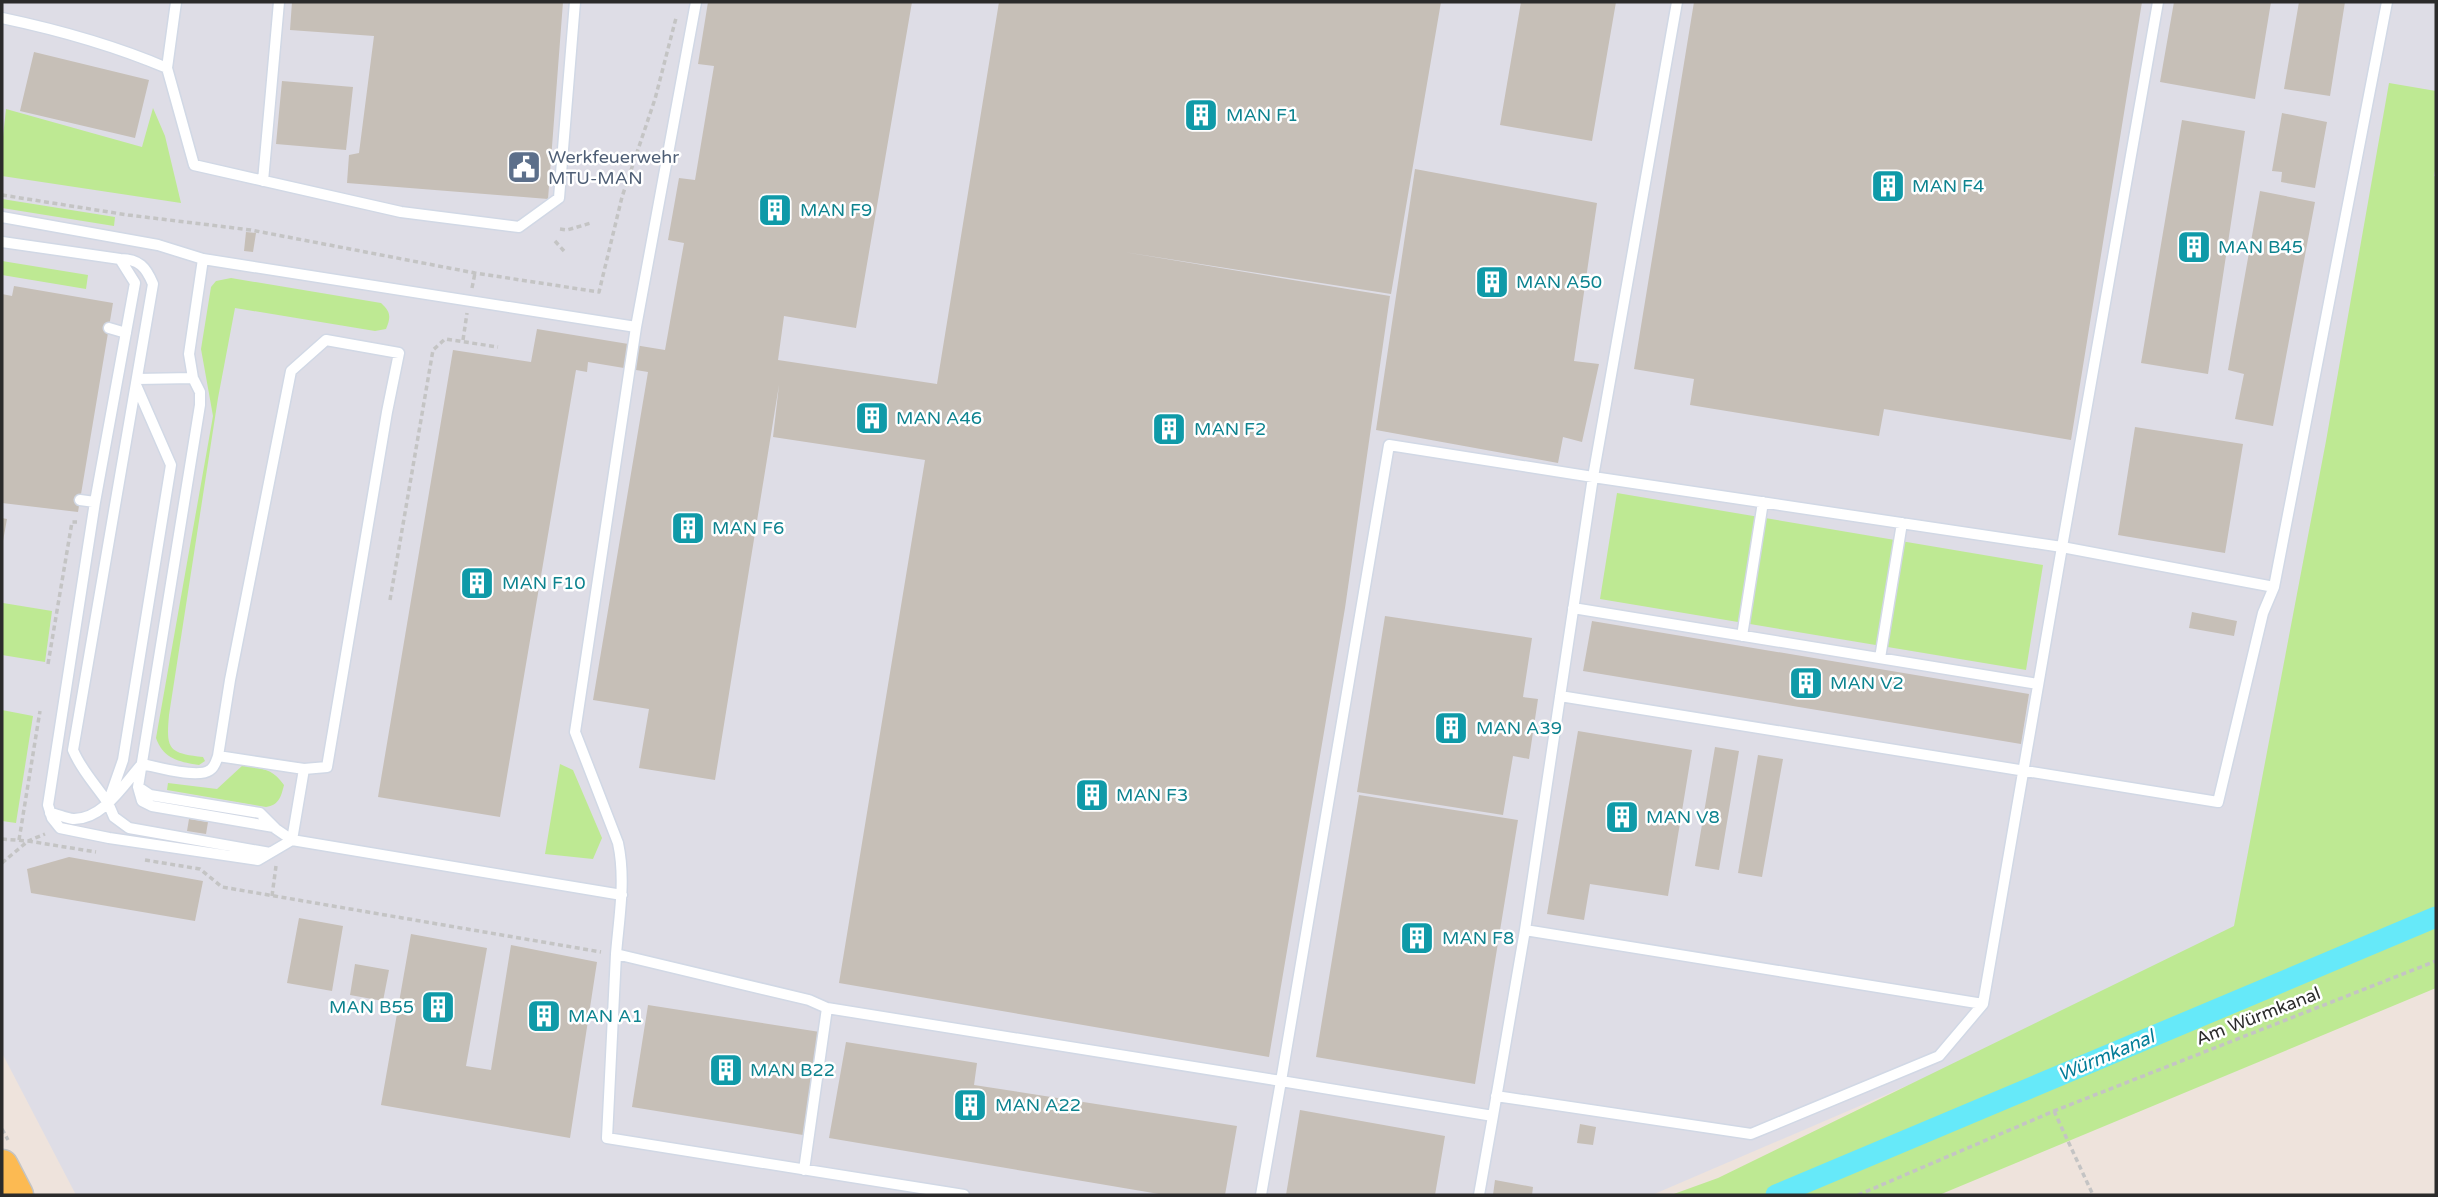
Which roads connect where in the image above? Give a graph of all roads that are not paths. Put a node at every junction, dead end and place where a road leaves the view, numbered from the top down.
1 (176, 2) edge
2 (279, 2) edge
3 (575, 2) edge
4 (696, 2) edge
5 (1677, 2) edge
6 (2158, 2) edge
7 (2387, 2) edge
8 (2, 18) edge
9 (167, 68) junction
10 (263, 181) junction
11 (2, 217) edge
12 (2, 242) edge
13 (120, 259) junction
14 (204, 259) junction
15 (636, 327) junction
16 (109, 328) dead end
17 (126, 333) junction
18 (193, 378) junction
19 (136, 382) junction
20 (1593, 477) junction
21 (79, 500) dead end
22 (95, 502) junction
23 (1763, 502) junction
24 (1902, 523) junction
25 (2062, 547) junction
26 (2274, 587) junction
27 (1573, 608) junction
28 (1742, 636) junction
29 (1880, 659) junction
30 (2038, 684) junction
31 (1560, 696) junction
32 (218, 756) junction
33 (142, 764) junction
34 (304, 769) junction
35 (2024, 769) junction
36 (108, 803) junction
37 (50, 813) junction
38 (292, 840) junction
39 (270, 853) junction
40 (622, 895) junction
41 (1525, 930) junction
42 (615, 954) junction
43 (1983, 1004) junction
44 (827, 1008) junction
45 (1281, 1081) junction
46 (1496, 1096) junction
47 (1493, 1116) junction
48 (2, 1166) edge
49 (804, 1170) junction
50 (17, 1195) edge
51 (964, 1195) edge
52 (1261, 1195) edge
53 (1479, 1195) edge

1 - 9 lane
2 - 10 lane
3 - 10 lane
4 - 15 lane
5 - 20 lane
6 - 25 lane
7 - 26 lane
8 - 9 lane
9 - 10 lane
11 - 14 lane
12 - 13 lane
13 - 17 lane
13 - 19 lane
14 - 15 lane
14 - 18 lane
15 - 40 lane
16 - 17 lane
17 - 22 lane
18 - 19 lane
18 - 33 lane
19 - 36 lane
19 - 36 lane
20 - 23 lane
20 - 27 lane
20 - 45 lane
21 - 22 lane
22 - 37 lane
23 - 24 lane
23 - 28 lane
24 - 25 lane
24 - 29 lane
25 - 26 lane
25 - 30 lane
26 - 35 lane
27 - 28 lane
27 - 31 lane
28 - 29 lane
29 - 30 lane
30 - 35 lane
31 - 35 lane
31 - 41 lane
32 - 33 lane
32 - 34 lane
32 - 34 lane
33 - 36 lane
33 - 38 lane
34 - 38 lane
35 - 43 lane
36 - 37 lane
36 - 39 lane
37 - 39 lane
38 - 39 lane
38 - 40 lane
40 - 42 lane
41 - 43 lane
41 - 46 lane
42 - 44 lane
42 - 49 lane
43 - 46 lane
44 - 45 lane
44 - 49 lane
45 - 47 lane
45 - 52 lane
46 - 47 lane
47 - 53 lane
48 - 50 main road
49 - 51 lane

